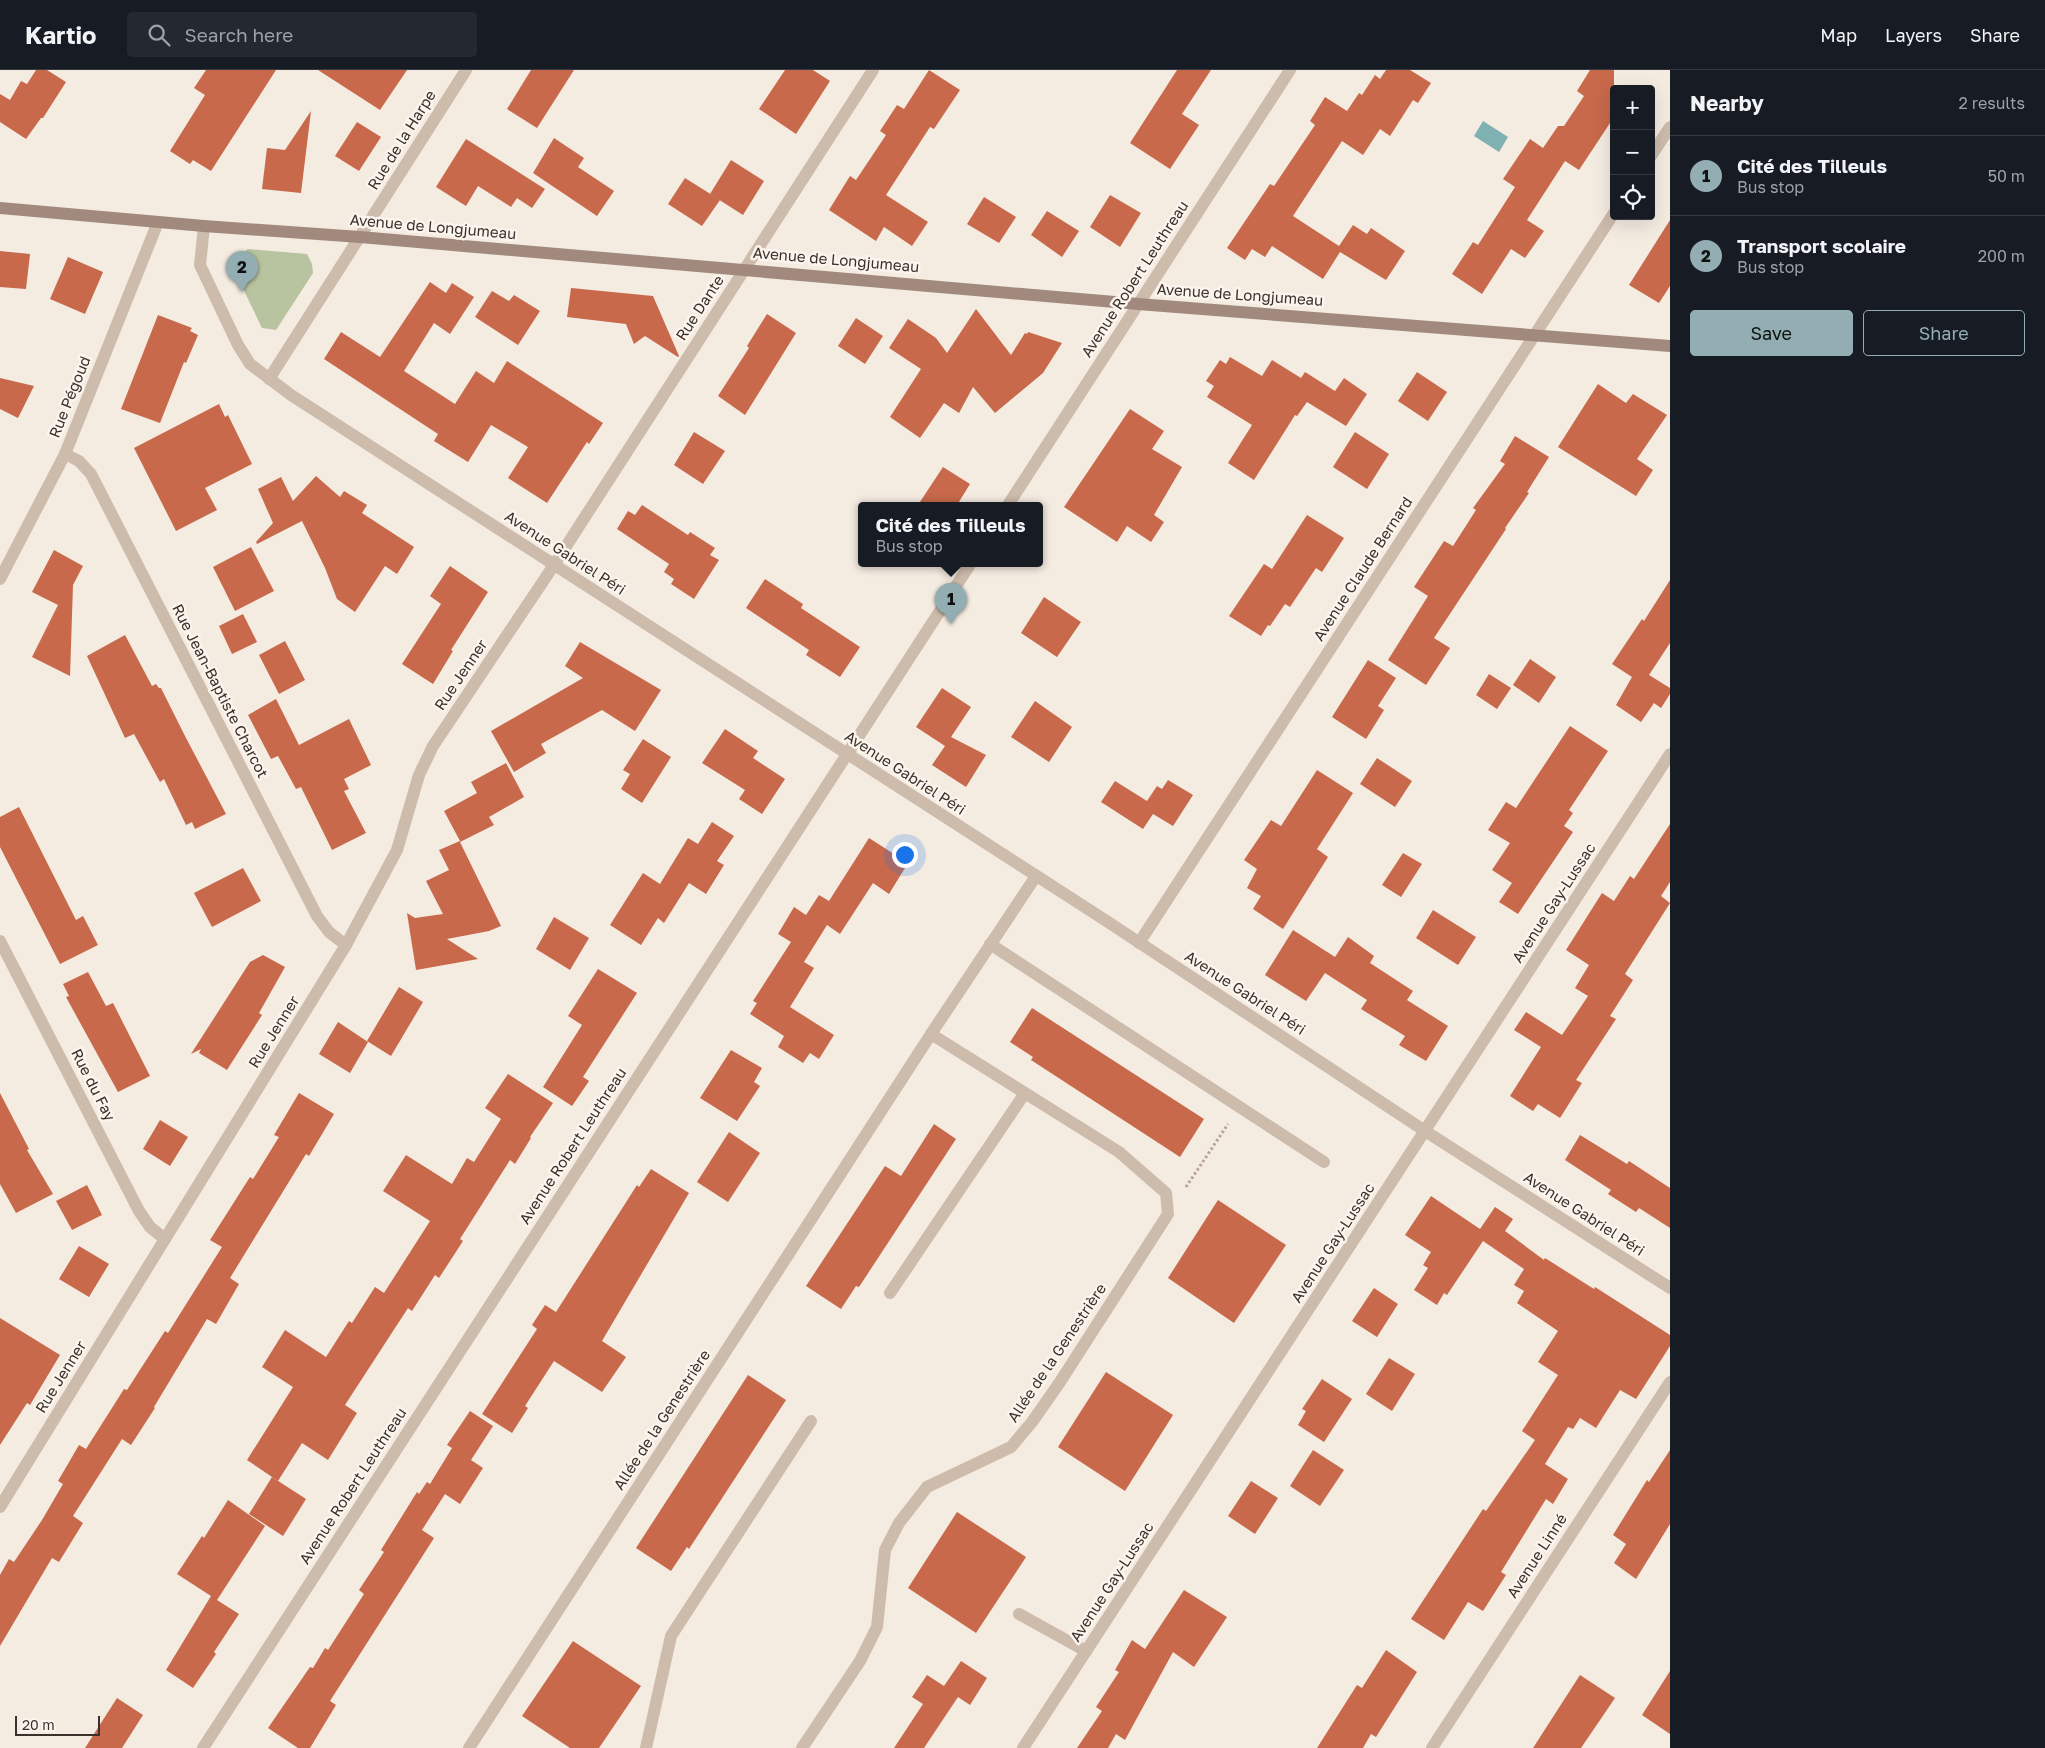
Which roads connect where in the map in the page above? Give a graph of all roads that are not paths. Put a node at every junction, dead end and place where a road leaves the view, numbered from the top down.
1 (466, 70) edge
2 (874, 70) edge
3 (1290, 70) edge
4 (1670, 127) edge
5 (1655, 150) edge
6 (0, 208) edge
7 (1610, 219) edge
8 (158, 222) junction
9 (204, 226) junction
10 (360, 237) junction
11 (745, 269) junction
12 (1138, 304) junction
13 (1535, 334) junction
14 (1670, 346) edge
15 (269, 379) junction
16 (65, 454) junction
17 (1010, 502) edge
18 (554, 565) junction
19 (967, 567) edge
20 (0, 579) edge
21 (846, 754) junction
22 (1670, 754) edge
23 (1036, 876) junction
24 (0, 941) edge
25 (1139, 943) junction
26 (990, 944) junction
27 (346, 946) junction
28 (931, 1034) junction
29 (1025, 1093) junction
30 (1425, 1131) junction
31 (1324, 1162) dead end
32 (165, 1238) junction
33 (1670, 1288) edge
34 (890, 1293) dead end
35 (1670, 1382) edge
36 (811, 1421) dead end
37 (0, 1507) edge
38 (1019, 1614) dead end
39 (1086, 1651) junction
40 (203, 1748) edge
41 (470, 1748) edge
42 (646, 1748) edge
43 (802, 1748) edge
44 (1023, 1748) edge
45 (1432, 1748) edge

1 - 10 street, Rue de la Harpe
2 - 11 street, Rue Dante
3 - 12 street, Avenue Robert Leuthreau
4 - 5 street
6 - 8 street, Avenue de Longjumeau
7 - 13 street, Avenue Claude Bernard
8 - 9 street, Avenue de Longjumeau
8 - 16 street, Rue Pégoud
9 - 10 street, Avenue de Longjumeau
9 - 15 street, Avenue Gabriel Péri
10 - 11 street, Avenue de Longjumeau
10 - 15 street, Rue de la Harpe
11 - 12 street, Avenue de Longjumeau
11 - 18 street, Rue Dante
12 - 13 street, Avenue de Longjumeau
12 - 17 street, Avenue Robert Leuthreau
13 - 14 street, Avenue de Longjumeau
13 - 25 street, Avenue Claude Bernard
15 - 18 street, Avenue Gabriel Péri
16 - 20 street, Rue Pégoud
16 - 27 street, Rue Jean-Baptiste Charcot
18 - 21 street, Avenue Gabriel Péri
18 - 27 street, Rue Jenner
19 - 21 street, Avenue Robert Leuthreau
21 - 23 street, Avenue Gabriel Péri
21 - 40 street, Avenue Robert Leuthreau
22 - 30 street, Avenue Gay-Lussac
23 - 25 street, Avenue Gabriel Péri
23 - 26 street, Allée de la Genestrière
24 - 32 street, Rue du Fay
25 - 30 street, Avenue Gabriel Péri
26 - 28 street, Allée de la Genestrière
26 - 31 street
27 - 32 street, Rue Jenner
28 - 29 street
28 - 41 street, Allée de la Genestrière
29 - 34 street
29 - 43 street, Allée de la Genestrière
30 - 33 street, Avenue Gabriel Péri
30 - 39 street, Avenue Gay-Lussac
32 - 37 street, Rue Jenner
35 - 45 street, Avenue Linné
36 - 42 street
38 - 39 street
39 - 44 street, Avenue Gay-Lussac

